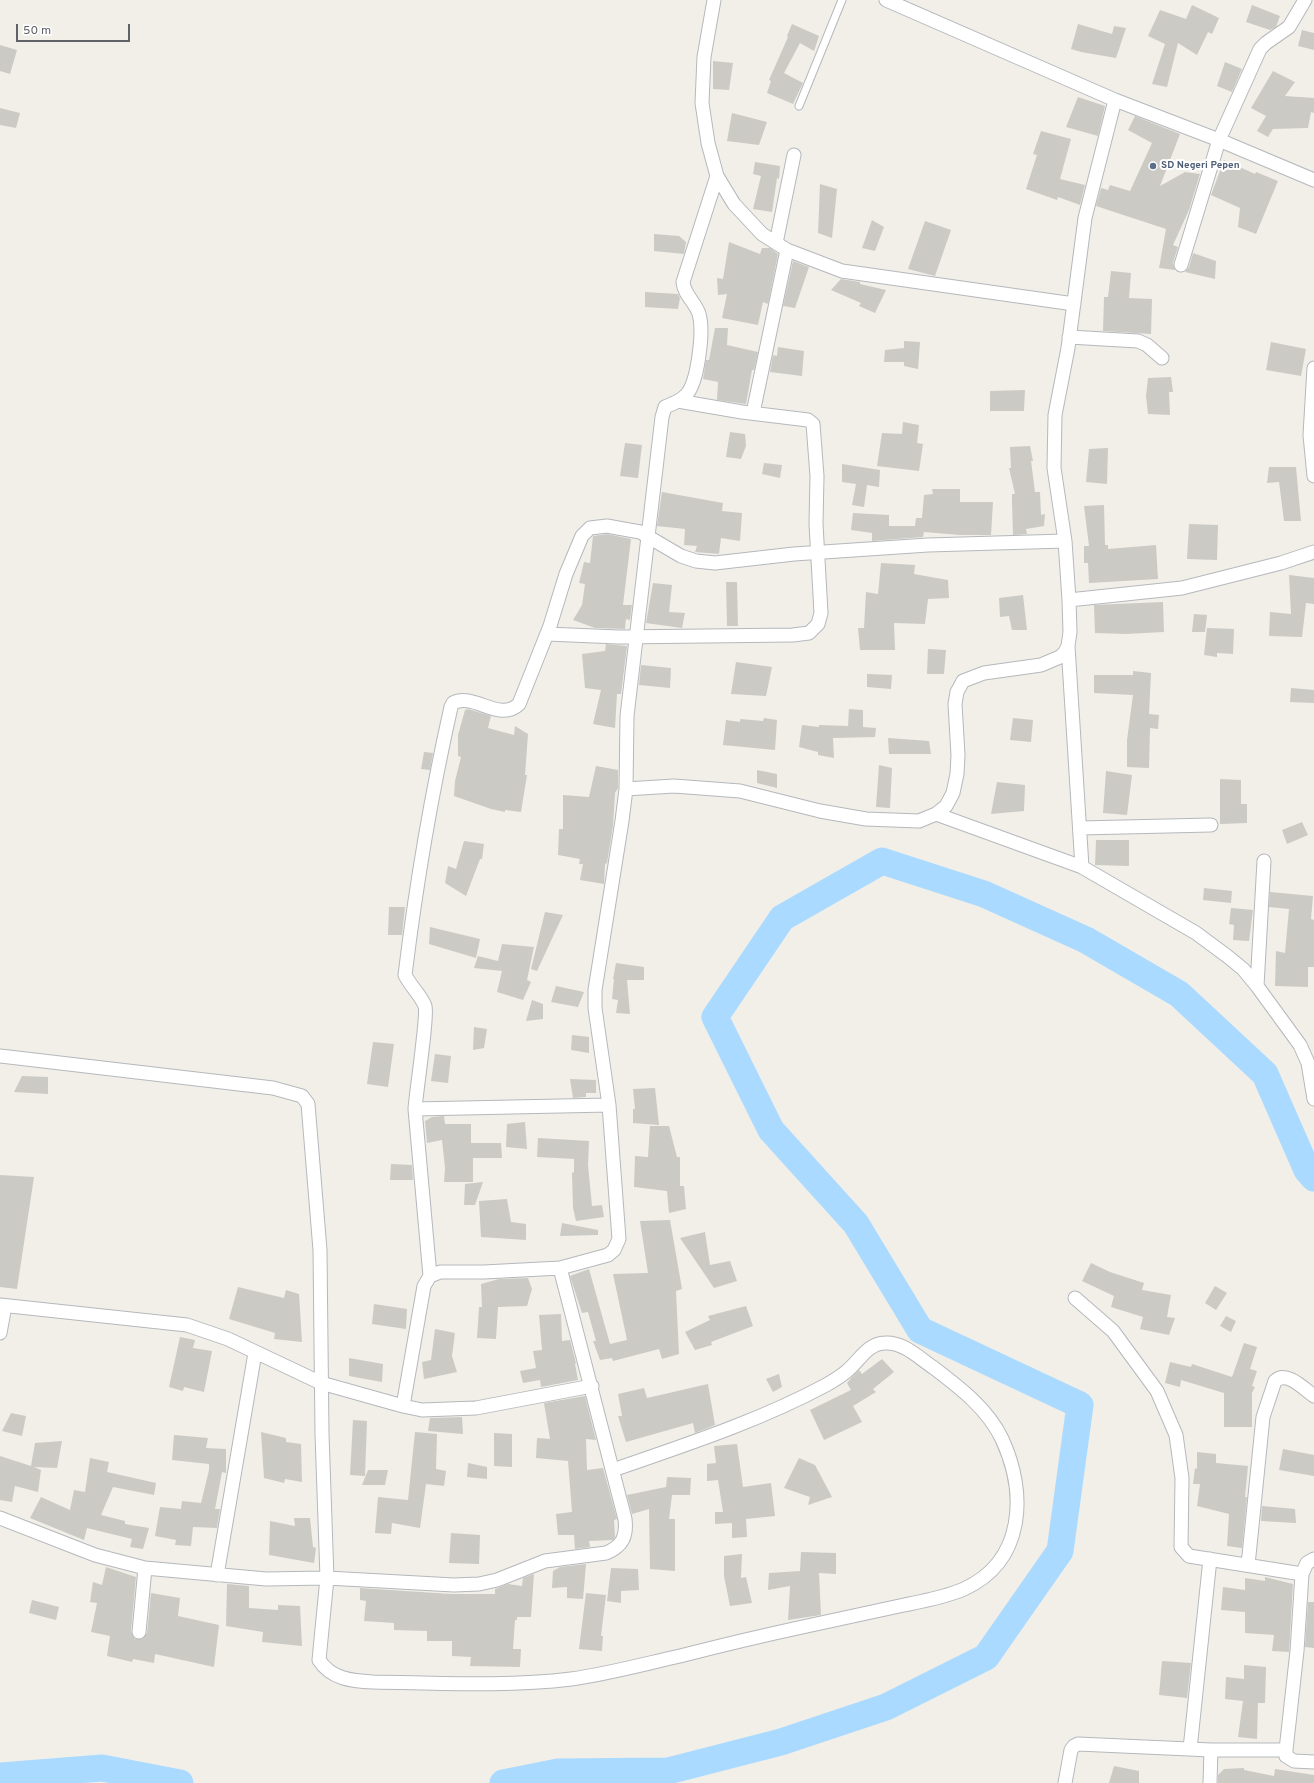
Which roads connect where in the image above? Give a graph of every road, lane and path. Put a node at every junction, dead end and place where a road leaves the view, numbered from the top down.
1 (714, 0) edge
2 (842, 0) edge
3 (886, 0) edge
4 (1305, 0) edge
5 (1116, 100) junction
6 (798, 106) dead end
7 (1219, 140) junction
8 (794, 155) dead end
9 (716, 176) junction
10 (1314, 180) edge
11 (781, 246) junction
12 (1181, 265) dead end
13 (1074, 304) junction
14 (1069, 337) junction
15 (1162, 358) dead end
16 (1314, 368) edge
17 (678, 401) junction
18 (753, 413) junction
19 (1314, 476) edge
20 (648, 536) junction
21 (1064, 541) junction
22 (1314, 552) edge
23 (817, 554) junction
24 (1069, 600) junction
25 (547, 634) junction
26 (637, 636) junction
27 (1068, 646) junction
28 (626, 789) junction
29 (936, 814) junction
30 (1211, 825) dead end
31 (1080, 828) junction
32 (1264, 861) dead end
33 (1082, 867) junction
34 (1257, 986) junction
35 (0, 1056) edge
36 (1311, 1063) edge
37 (1314, 1099) edge
38 (609, 1105) junction
39 (415, 1109) junction
40 (560, 1268) junction
41 (430, 1276) junction
42 (1075, 1298) dead end
43 (2, 1305) edge
44 (0, 1333) edge
45 (255, 1353) junction
46 (321, 1383) junction
47 (592, 1386) junction
48 (1314, 1396) edge
49 (403, 1406) junction
50 (613, 1470) junction
51 (0, 1518) edge
52 (1210, 1559) junction
53 (1314, 1559) edge
54 (1248, 1565) junction
55 (145, 1568) junction
56 (1302, 1574) junction
57 (217, 1575) junction
58 (327, 1578) junction
59 (139, 1632) dead end
60 (1190, 1749) junction
61 (1211, 1750) junction
62 (1286, 1750) junction
63 (1314, 1762) edge
64 (1065, 1783) edge
65 (1210, 1783) edge

1 - 9 street
2 - 6 lane
3 - 5 street
4 - 7 street
5 - 7 street
5 - 13 street
7 - 10 street
7 - 12 street
8 - 11 street
9 - 11 street
9 - 17 street
11 - 13 street
11 - 18 street
13 - 14 street
14 - 15 street
14 - 21 street
16 - 19 street
17 - 18 street
17 - 20 street
18 - 23 street
20 - 23 street
20 - 25 street
20 - 26 street
21 - 23 street
21 - 24 street
22 - 24 street
23 - 26 street
24 - 27 street
25 - 26 street
25 - 39 street
26 - 28 street
27 - 29 street
27 - 31 street
28 - 29 street
28 - 38 street
29 - 33 street
30 - 31 street
31 - 33 street
32 - 34 street
33 - 34 street
34 - 36 street
35 - 46 street
36 - 37 street
38 - 39 street
38 - 40 street
39 - 41 street
40 - 41 street
40 - 47 street
41 - 49 street
42 - 52 street
43 - 44 street
43 - 45 street
45 - 46 street
45 - 57 street
46 - 49 street
46 - 58 street
47 - 49 street
47 - 50 street
48 - 54 street
50 - 58 street
50 - 58 street
51 - 55 street
52 - 54 street
52 - 60 street
53 - 56 street
54 - 56 street
55 - 57 street
55 - 59 street
56 - 62 street
57 - 58 street
60 - 61 street
60 - 64 street
61 - 62 street
61 - 65 street
62 - 63 street

